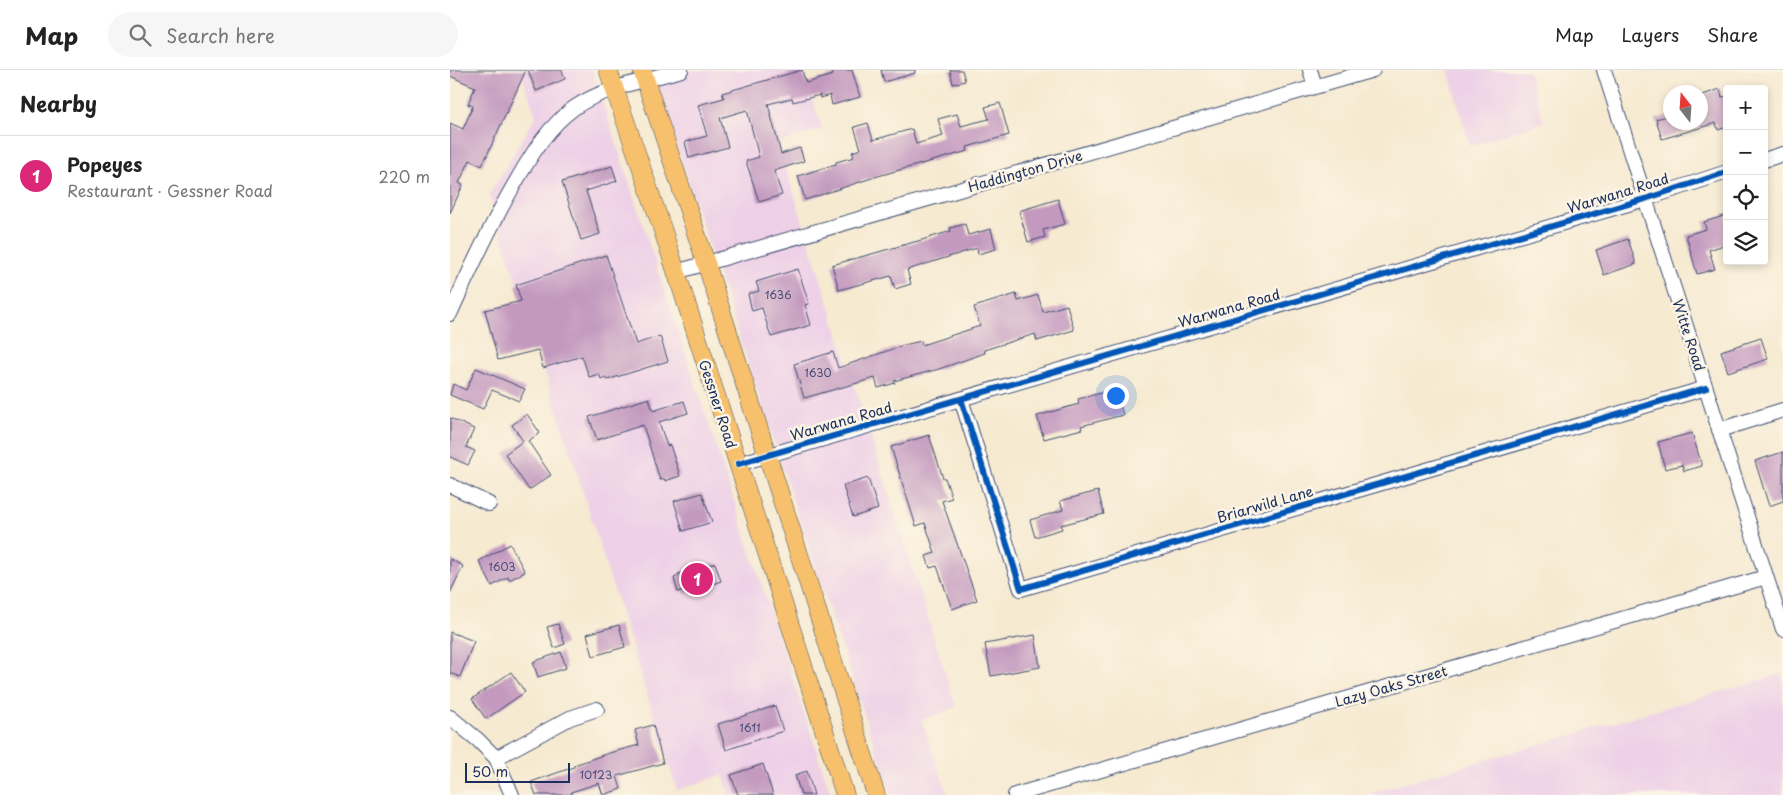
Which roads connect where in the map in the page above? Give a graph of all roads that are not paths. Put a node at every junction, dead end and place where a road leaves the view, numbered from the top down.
1 (608, 70) edge
2 (681, 70) edge
3 (1310, 70) edge
4 (1373, 70) edge
5 (1604, 70) edge
6 (644, 75) edge
7 (1315, 86) junction
8 (615, 89) junction
9 (1783, 154) edge
10 (1768, 159) edge
11 (1723, 173) edge
12 (1645, 199) junction
13 (706, 263) junction
14 (676, 272) junction
15 (450, 314) edge
16 (1706, 388) junction
17 (961, 399) junction
18 (1783, 410) edge
19 (1719, 430) junction
20 (767, 456) junction
21 (738, 464) junction
22 (450, 485) edge
23 (488, 504) dead end
24 (1766, 578) junction
25 (1783, 629) edge
26 (597, 709) dead end
27 (450, 717) edge
28 (496, 758) junction
29 (512, 795) edge
30 (845, 795) edge
31 (876, 795) edge
32 (1015, 795) edge

1 - 8 main road, Gessner Road
2 - 6 street
3 - 7 street
4 - 7 street, Haddington Drive
5 - 12 street, Witte Road
6 - 8 street
6 - 13 main road
7 - 13 street, Haddington Drive
8 - 14 main road, Gessner Road
8 - 15 street
9 - 10 street
11 - 12 street, Warwana Road
12 - 16 street, Witte Road
12 - 17 street, Warwana Road
13 - 14 street, Haddington Drive
13 - 20 main road
14 - 21 main road, Gessner Road
16 - 17 street, Briarwild Lane
16 - 19 street, Witte Road
17 - 20 street, Warwana Road
18 - 19 street
19 - 24 street, Witte Road
20 - 21 street, Warwana Road
20 - 31 main road
21 - 30 main road, Gessner Road
22 - 23 street
24 - 25 street, Witte Road
24 - 32 street, Lazy Oaks Street
26 - 28 street
27 - 28 street
28 - 29 street

